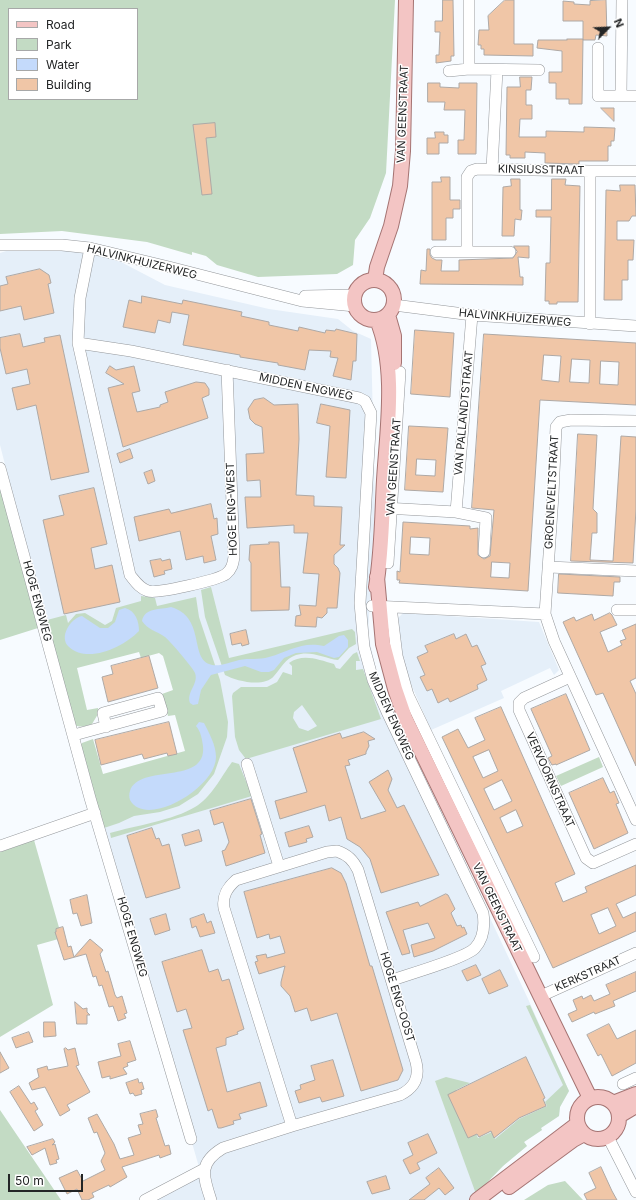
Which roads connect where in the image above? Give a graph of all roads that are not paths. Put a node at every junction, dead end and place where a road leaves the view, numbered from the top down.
1 (406, 0) edge
2 (469, 0) edge
3 (622, 0) edge
4 (598, 48) dead end
5 (469, 69) junction
6 (497, 70) junction
7 (539, 70) dead end
8 (449, 71) dead end
9 (620, 96) junction
10 (636, 96) edge
11 (492, 169) junction
12 (590, 171) junction
13 (636, 171) edge
14 (0, 246) edge
15 (90, 248) junction
16 (467, 251) junction
17 (436, 252) dead end
18 (510, 252) dead end
19 (379, 282) junction
20 (355, 300) junction
21 (386, 314) junction
22 (472, 315) junction
23 (590, 324) junction
24 (636, 326) edge
25 (78, 343) junction
26 (227, 370) junction
27 (400, 372) dead end
28 (636, 421) edge
29 (0, 468) edge
30 (387, 508) junction
31 (456, 512) junction
32 (484, 552) dead end
33 (388, 563) dead end
34 (549, 567) junction
35 (636, 571) edge
36 (381, 607) junction
37 (617, 610) dead end
38 (636, 610) edge
39 (545, 614) junction
40 (570, 677) junction
41 (106, 727) junction
42 (74, 735) junction
43 (247, 764) dead end
44 (95, 813) junction
45 (636, 820) edge
46 (636, 844) edge
47 (0, 846) edge
48 (279, 866) junction
49 (636, 953) edge
50 (534, 957) dead end
51 (392, 980) junction
52 (541, 996) junction
53 (636, 1078) edge
54 (623, 1084) dead end
55 (636, 1094) edge
56 (590, 1098) junction
57 (636, 1106) edge
58 (616, 1110) junction
59 (292, 1126) junction
60 (580, 1129) junction
61 (608, 1137) junction
62 (191, 1139) dead end
63 (204, 1169) junction
64 (636, 1192) edge
65 (145, 1200) edge
66 (211, 1200) edge
67 (477, 1200) edge
68 (492, 1200) edge

1 - 19 main road, VAN GEENSTRAAT
2 - 5 street
3 - 9 street
4 - 9 street
5 - 6 street
5 - 8 street
6 - 7 street
6 - 11 street, KINSIUSSTRAAT
9 - 10 street
11 - 12 street, KINSIUSSTRAAT
11 - 16 street, KINSIUSSTRAAT
12 - 13 street, KINSIUSSTRAAT
12 - 23 street
14 - 15 street, HALVINKHUIZERWEG
15 - 20 street, HALVINKHUIZERWEG
15 - 25 street, HOGE ENG-WEST
16 - 17 street
16 - 18 street
19 - 20 main road
19 - 21 main road
20 - 21 main road
21 - 22 street, HALVINKHUIZERWEG
21 - 30 main road, VAN GEENSTRAAT
22 - 23 street, HALVINKHUIZERWEG
22 - 31 street, VAN PALLANDTSTRAAT
23 - 24 street, HALVINKHUIZERWEG
25 - 26 street
25 - 26 street, HOGE ENG-WEST
26 - 51 street, MIDDEN ENGWEG
27 - 30 street, VAN GEENSTRAAT
28 - 34 street, GROENEVELTSTRAAT
29 - 42 street, HOGE ENGWEG
30 - 31 street
30 - 33 street, VAN GEENSTRAAT
30 - 36 main road, VAN GEENSTRAAT
31 - 32 street
34 - 35 street
34 - 39 street, GROENEVELTSTRAAT
36 - 39 street
36 - 50 street, VAN GEENSTRAAT
36 - 52 main road, VAN GEENSTRAAT
37 - 38 street
39 - 40 street
40 - 45 street
40 - 46 street, VERVOORNSTRAAT
41 - 41 street
41 - 42 street
42 - 44 street, HOGE ENGWEG
43 - 48 street
44 - 47 street
44 - 62 street, HOGE ENGWEG
48 - 51 street, HOGE ENG-OOST
48 - 59 street, HOGE ENG-OOST
49 - 52 street, KERKSTRAAT
51 - 59 street, HOGE ENG-OOST
52 - 56 main road, VAN GEENSTRAAT
53 - 54 street
55 - 58 main road
56 - 58 main road
56 - 60 main road
57 - 58 main road
58 - 61 main road
59 - 63 street, HOGE ENG-OOST
60 - 61 main road
60 - 67 main road
60 - 68 main road
61 - 64 street
63 - 65 street
63 - 66 street

